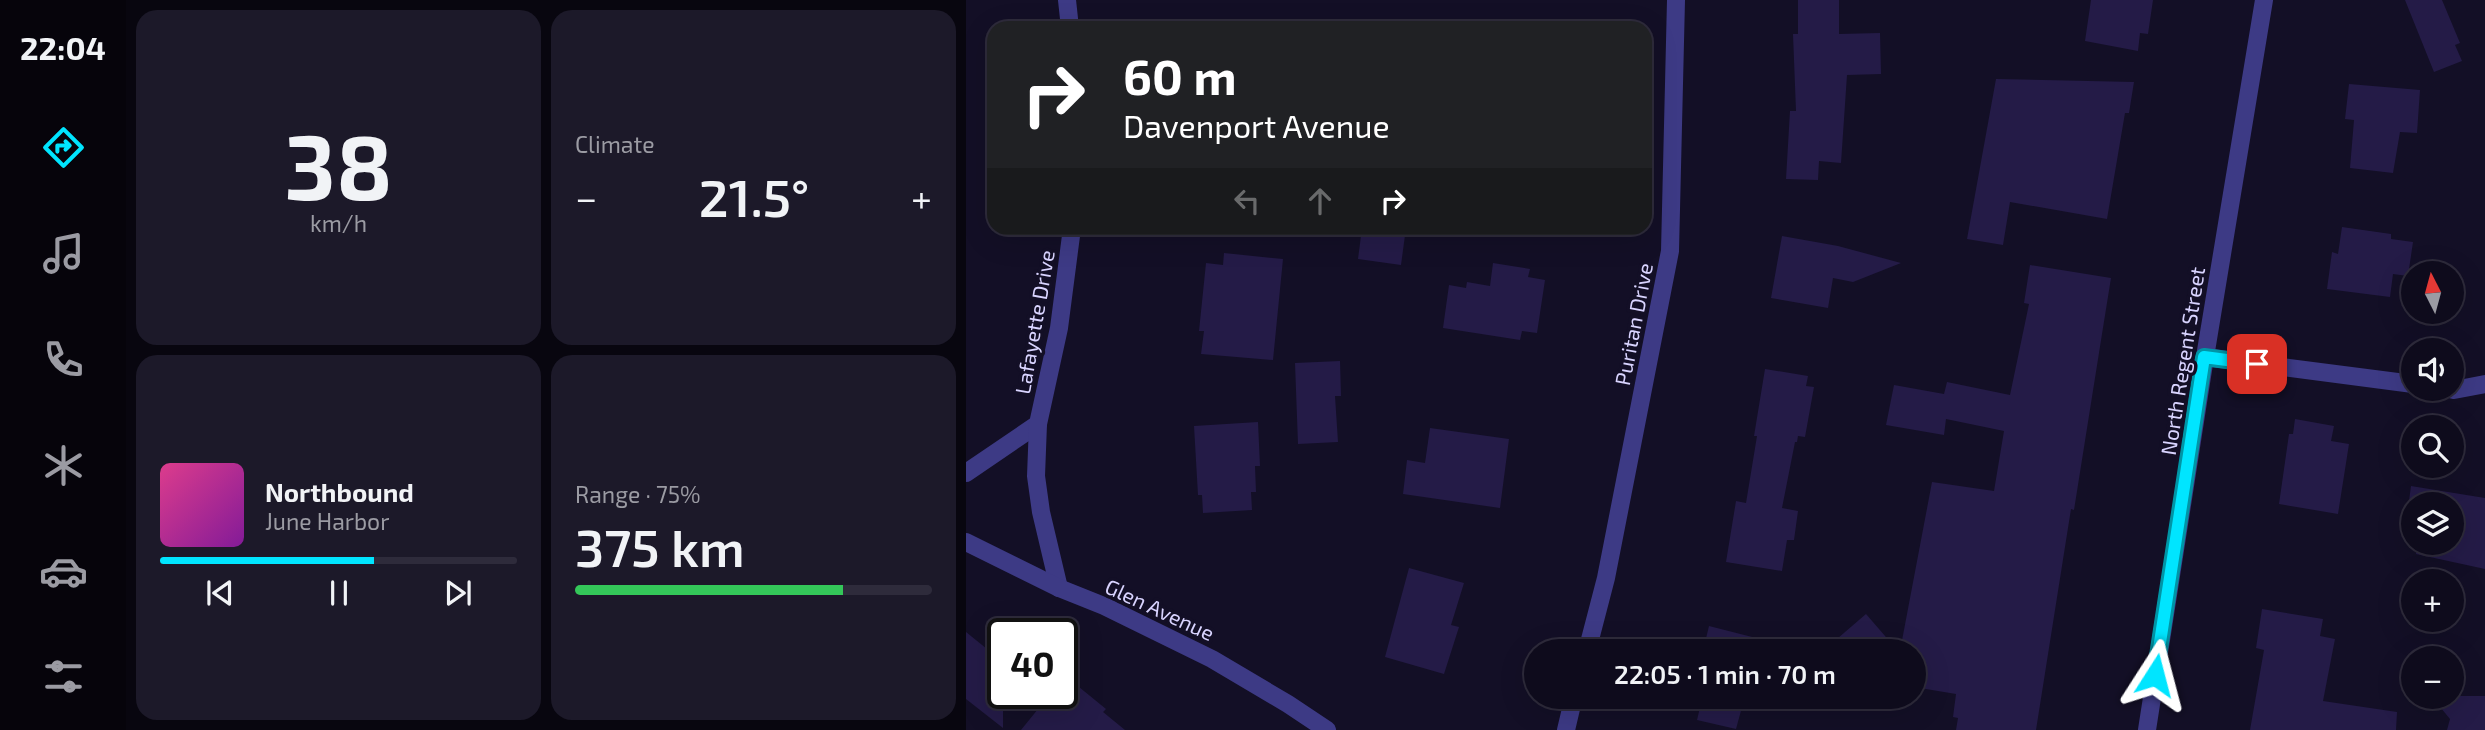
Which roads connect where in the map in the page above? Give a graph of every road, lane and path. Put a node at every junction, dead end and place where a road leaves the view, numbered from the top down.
1 (1067, 0) edge
2 (1676, 0) edge
3 (2264, 0) edge
4 (1069, 21) edge
5 (1071, 235) edge
6 (2204, 357) junction
7 (2401, 382) edge
8 (2485, 384) edge
9 (2464, 388) edge
10 (1038, 424) junction
11 (966, 473) edge
12 (966, 542) edge
13 (1059, 588) junction
14 (1590, 639) edge
15 (1571, 709) edge
16 (1327, 730) edge
17 (1566, 730) edge
18 (2147, 730) edge

1 - 4 street
2 - 14 street, Puritan Drive
3 - 6 street, North Regent Street
5 - 10 street, Lafayette Drive
6 - 7 street
6 - 18 street, North Regent Street
8 - 9 street
10 - 11 street, Lafayette Drive
10 - 13 street, Lafayette Drive
12 - 13 street, Glen Avenue
13 - 16 street, Glen Avenue
15 - 17 street

